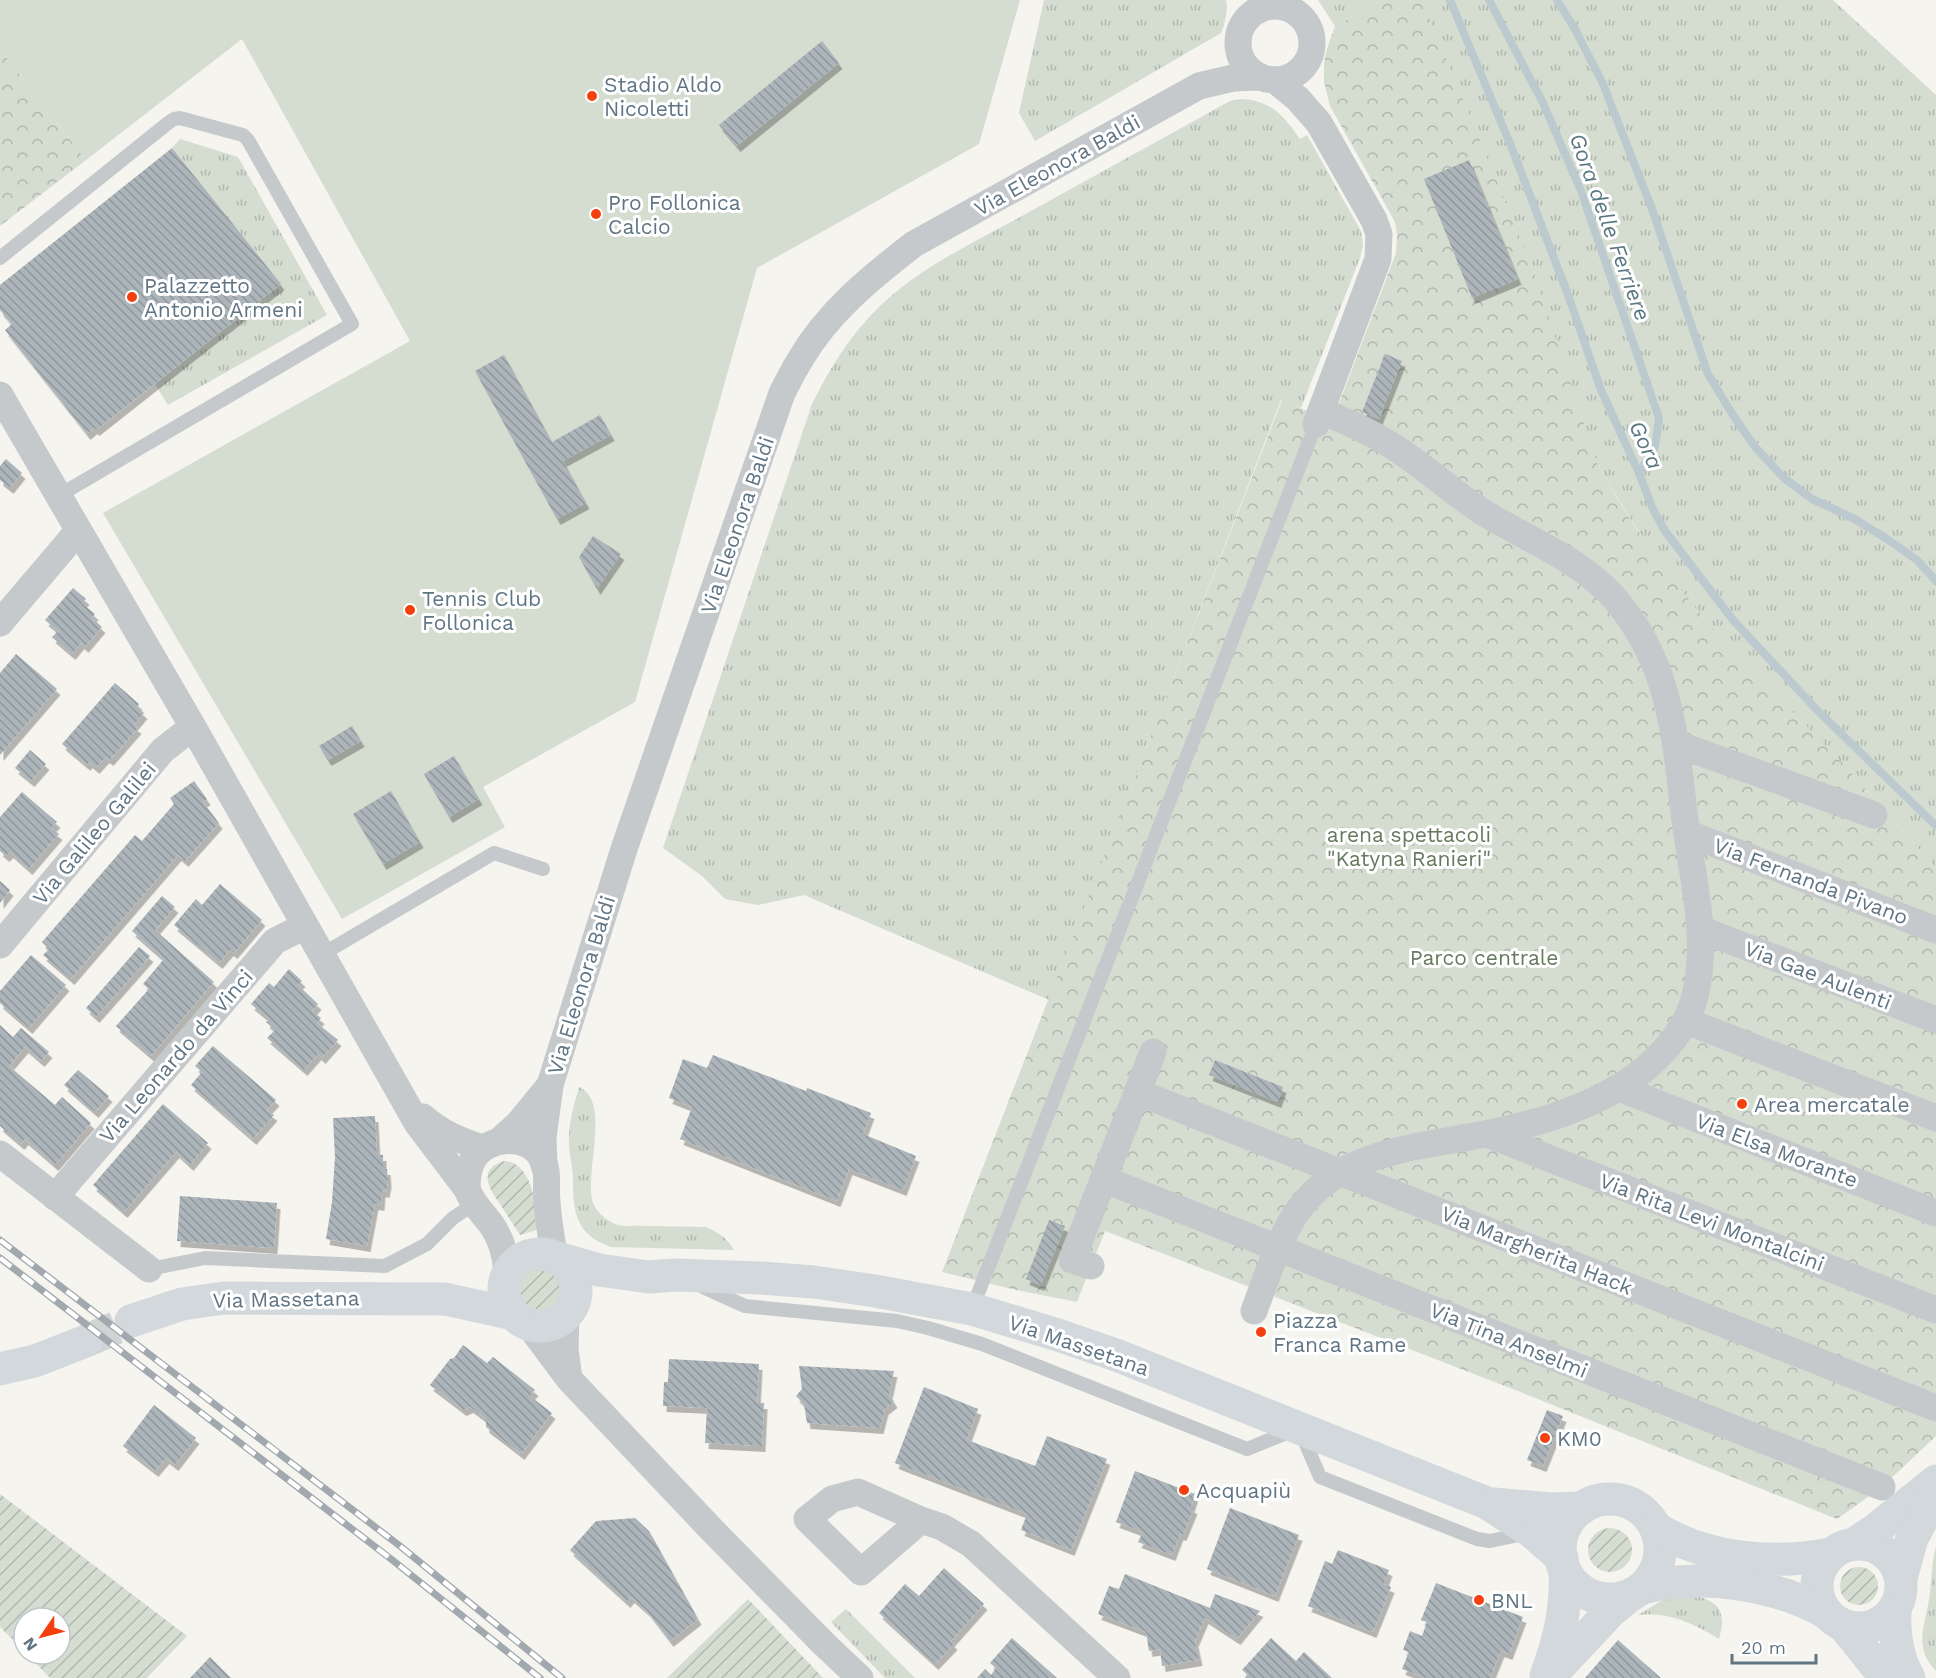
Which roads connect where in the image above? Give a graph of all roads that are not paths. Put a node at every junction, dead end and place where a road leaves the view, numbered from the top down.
1 (1238, 42) junction
2 (1310, 57) junction
3 (1267, 79) junction
4 (1199, 86) junction
5 (1318, 123) junction
6 (0, 258) edge
7 (0, 395) edge
8 (1319, 417) junction
9 (58, 496) junction
10 (78, 531) junction
11 (0, 623) edge
12 (193, 727) junction
13 (1677, 744) junction
14 (1874, 815) dead end
15 (1687, 832) junction
16 (543, 869) dead end
17 (305, 926) junction
18 (1700, 929) junction
19 (1936, 930) edge
20 (0, 945) edge
21 (321, 955) junction
22 (1936, 1020) edge
23 (1686, 1021) junction
24 (1153, 1052) dead end
25 (550, 1085) junction
26 (1619, 1088) junction
27 (1137, 1092) junction
28 (405, 1101) junction
29 (1936, 1118) edge
30 (1487, 1134) junction
31 (490, 1145) junction
32 (0, 1154) edge
33 (544, 1165) junction
34 (1340, 1173) junction
35 (1103, 1179) junction
36 (55, 1197) junction
37 (472, 1198) junction
38 (1936, 1212) edge
39 (1279, 1249) junction
40 (557, 1258) junction
41 (1091, 1266) dead end
42 (149, 1269) joint
43 (506, 1275) junction
44 (662, 1276) junction
45 (445, 1299) junction
46 (972, 1308) junction
47 (1936, 1310) edge
48 (1254, 1311) dead end
49 (568, 1313) junction
50 (520, 1319) junction
51 (131, 1320) tunnel mouth
52 (86, 1341) tunnel mouth
53 (0, 1369) edge
54 (569, 1379) junction
55 (1936, 1408) edge
56 (1299, 1428) junction
57 (1936, 1481) edge
58 (1882, 1487) dead end
59 (1936, 1494) edge
60 (1487, 1503) junction
61 (1582, 1508) junction
62 (921, 1520) dead end
63 (1656, 1528) junction
64 (1532, 1532) junction
65 (1842, 1549) junction
66 (1563, 1564) junction
67 (1901, 1578) junction
68 (1637, 1591) junction
69 (1895, 1609) junction
70 (1835, 1619) junction
71 (860, 1678) edge
72 (1117, 1678) edge
73 (1547, 1678) edge
74 (1886, 1678) edge
75 (1909, 1678) edge

1 - 2 street
1 - 3 street
1 - 4 street, Via Eleonora Baldi
2 - 3 street
2 - 5 street
3 - 4 street, Via Eleonora Baldi
3 - 5 street
4 - 25 street, Via Eleonora Baldi
5 - 8 street
6 - 9 lane
7 - 9 street
8 - 13 street
8 - 46 lane
9 - 10 street
10 - 11 street
10 - 12 street
12 - 17 street
12 - 20 street, Via Galileo Galilei
13 - 14 street
13 - 15 street
15 - 18 street
15 - 19 street, Via Fernanda Pivano
16 - 21 lane
17 - 21 street
17 - 36 street, Via Leonardo da Vinci
18 - 22 street, Via Gae Aulenti
18 - 23 street
21 - 28 street
23 - 26 street
23 - 29 street
24 - 27 street
25 - 31 street, Via Eleonora Baldi
25 - 33 street
26 - 30 street
26 - 38 street, Via Elsa Morante
27 - 34 street, Via Margherita Hack
27 - 35 street
28 - 31 street
28 - 37 street
30 - 34 street
30 - 47 street, Via Rita Levi Montalcini
31 - 33 street
31 - 37 street, Via Eleonora Baldi
32 - 36 street
33 - 40 street
34 - 39 street
34 - 55 street, Via Margherita Hack
35 - 39 street, Via Tina Anselmi
35 - 41 street
36 - 42 street
37 - 42 lane
37 - 43 street
39 - 48 street
39 - 58 street, Via Tina Anselmi
40 - 43 main road, Via Massetana
40 - 44 main road, Via Massetana
40 - 49 main road
43 - 45 main road, Via Massetana
43 - 50 main road
44 - 46 main road, Via Massetana
44 - 49 main road, Via Massetana
44 - 56 lane
45 - 50 main road, Via Massetana
45 - 51 main road, Via Massetana
46 - 56 main road, Via Massetana
49 - 50 main road, Via Massetana
49 - 54 street
50 - 54 street
52 - 53 main road
54 - 71 street
56 - 60 main road, Via Massetana
56 - 64 lane
57 - 65 main road
59 - 67 main road
60 - 61 main road, Via Massetana
60 - 64 main road, Via Massetana
61 - 63 main road
61 - 66 main road
62 - 72 street
63 - 65 main road
63 - 68 main road
64 - 66 main road, Via Massetana
65 - 67 main road
65 - 70 main road
66 - 68 main road
66 - 73 main road
67 - 69 main road
68 - 70 main road
68 - 73 main road
69 - 70 main road
69 - 75 main road
70 - 74 main road

